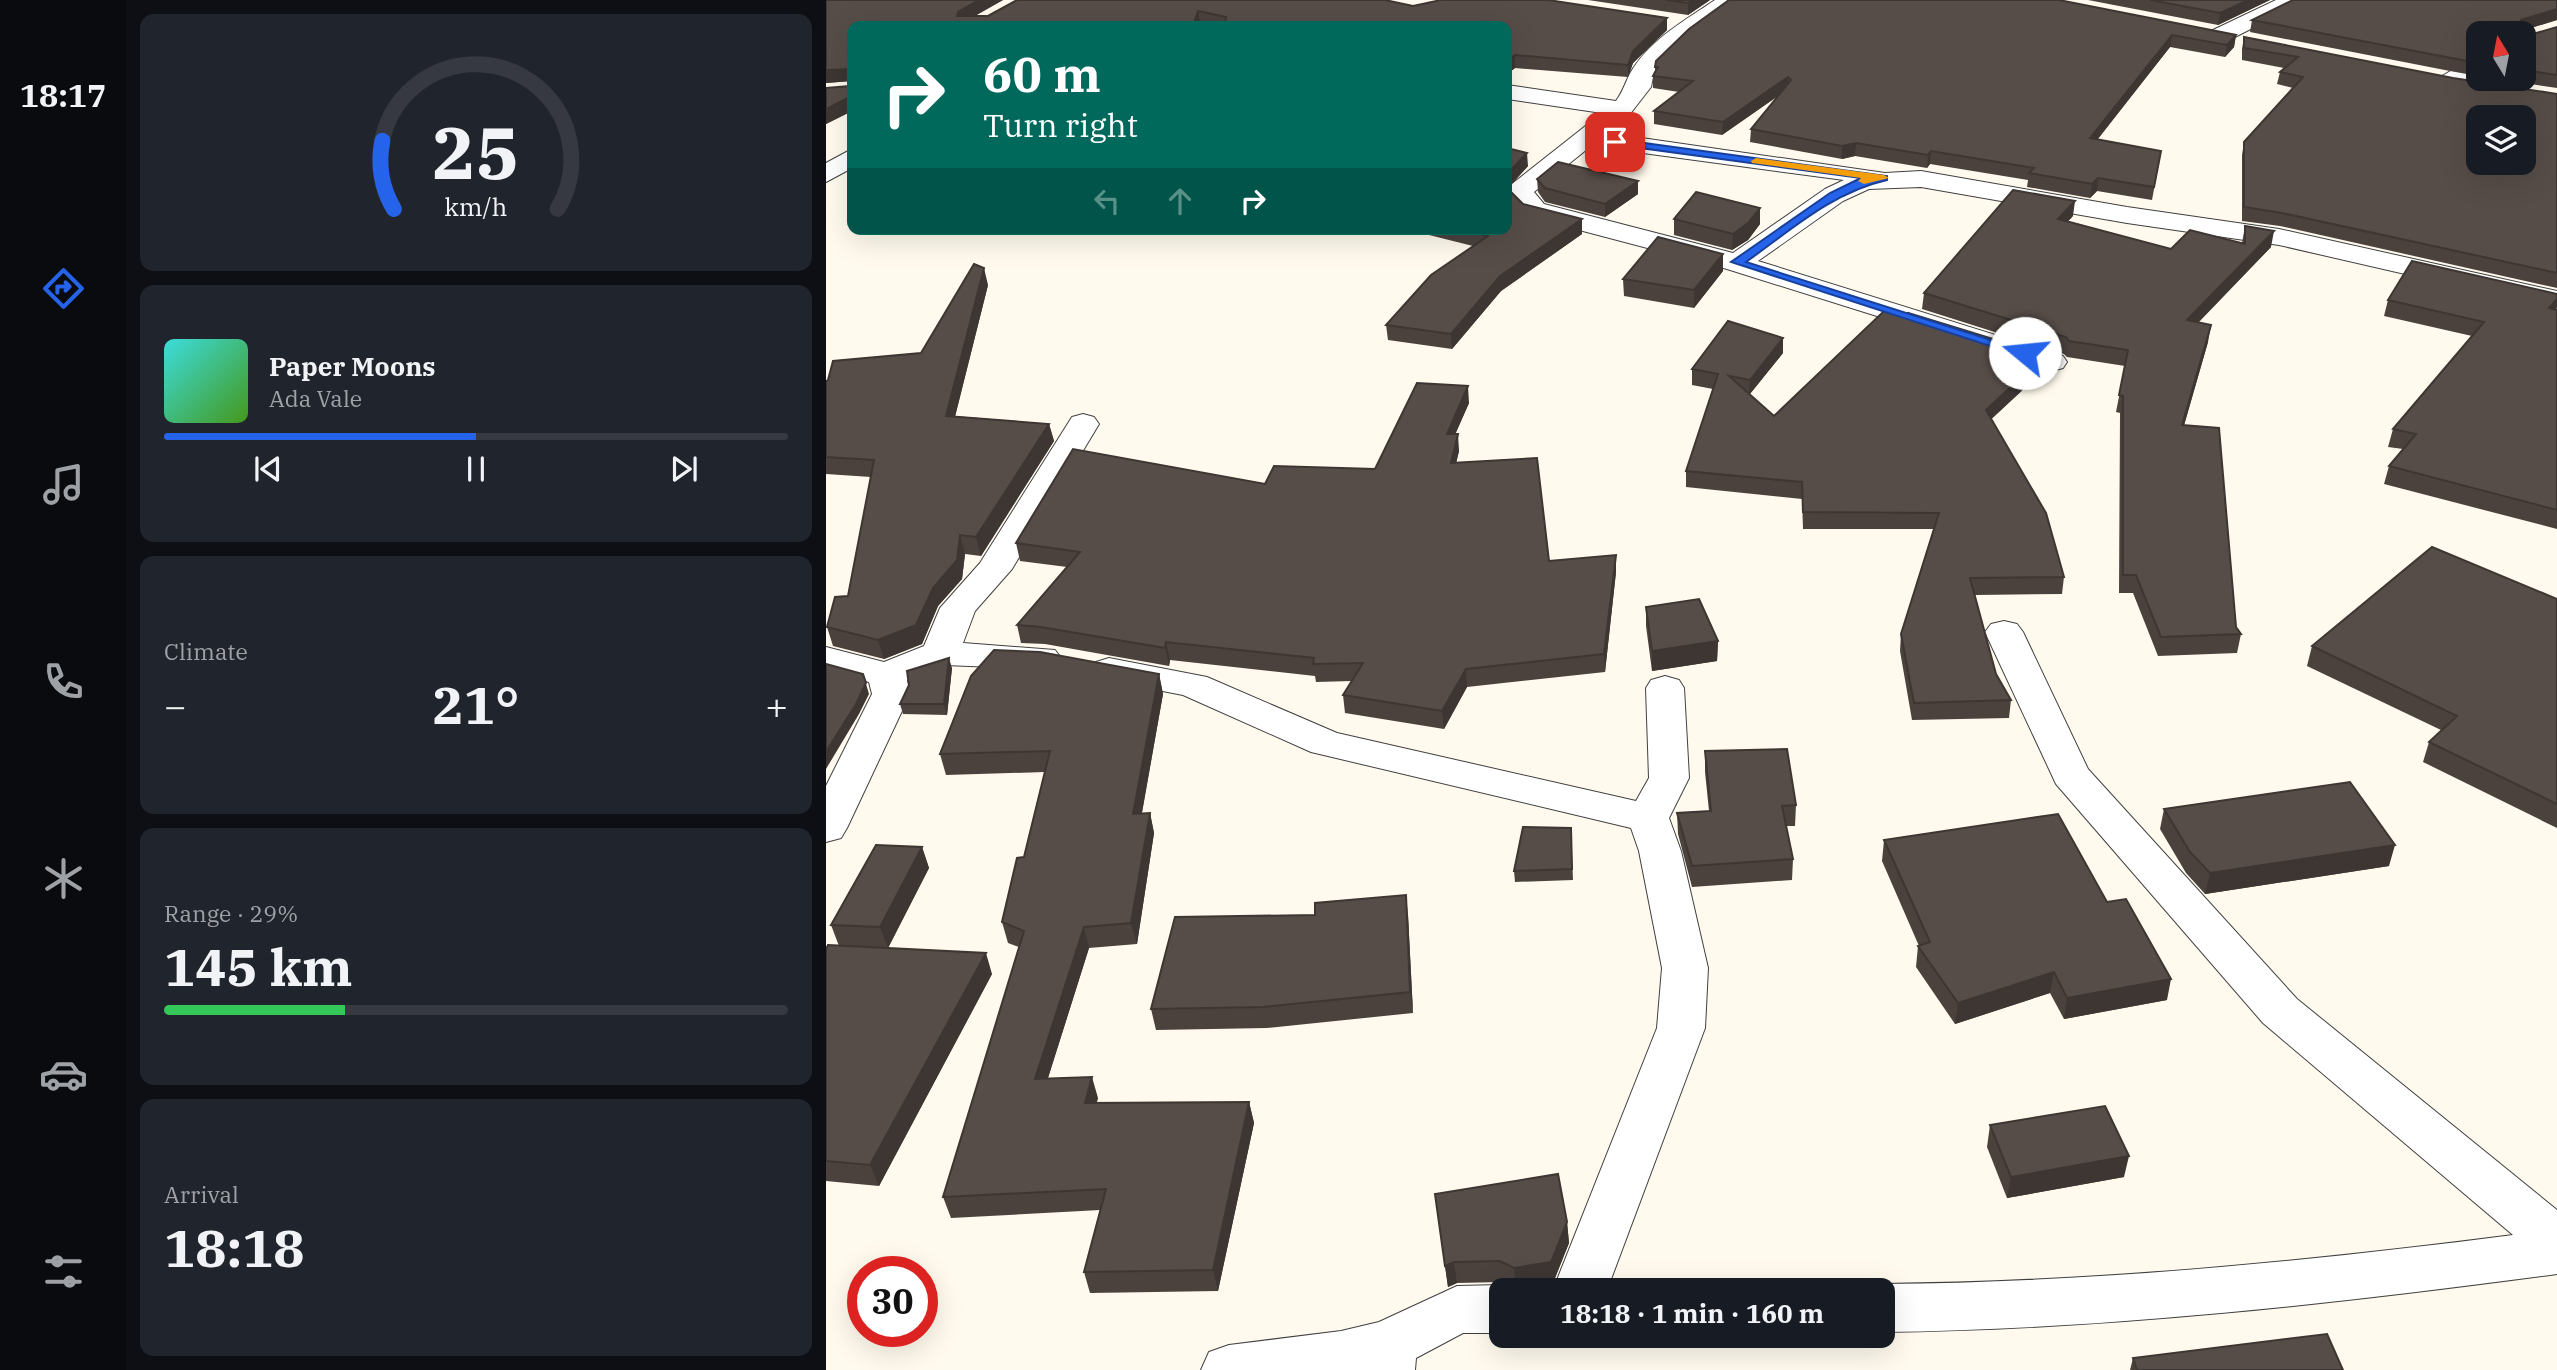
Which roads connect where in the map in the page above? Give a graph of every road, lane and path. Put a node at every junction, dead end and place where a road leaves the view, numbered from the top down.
1 (1729, 0) edge
2 (2292, 0) edge
3 (1668, 22) edge
4 (1695, 26) junction
5 (2193, 30) edge
6 (2221, 35) junction
7 (2261, 43) edge
8 (2466, 70) edge
9 (2423, 76) edge
10 (2450, 81) junction
11 (2466, 84) edge
12 (1512, 93) edge
13 (1622, 110) junction
14 (1588, 138) junction
15 (847, 160) edge
16 (826, 174) edge
17 (1884, 178) junction
18 (1737, 262) junction
19 (2557, 300) edge
20 (2052, 362) dead end
21 (1083, 424) dead end
22 (2004, 632) dead end
23 (940, 653) junction
24 (826, 658) edge
25 (887, 675) junction
26 (1665, 688) dead end
27 (1648, 818) junction
28 (826, 828) edge
29 (2557, 1241) edge
30 (2557, 1252) edge
31 (1585, 1278) edge
32 (1895, 1308) edge
33 (1489, 1309) edge
34 (1388, 1357) edge
35 (1229, 1370) edge

1 - 4 street
2 - 6 street
3 - 4 street
4 - 13 street
5 - 6 street
6 - 7 street
8 - 10 street
9 - 10 street
10 - 11 street
12 - 13 street
13 - 14 street
14 - 17 street
14 - 18 street
15 - 16 street
17 - 18 street
17 - 19 street
18 - 20 street
21 - 23 street
22 - 29 street
23 - 25 street
23 - 27 street
24 - 25 street
25 - 28 street
26 - 27 street
27 - 31 street
30 - 32 street
33 - 34 street
34 - 35 street

